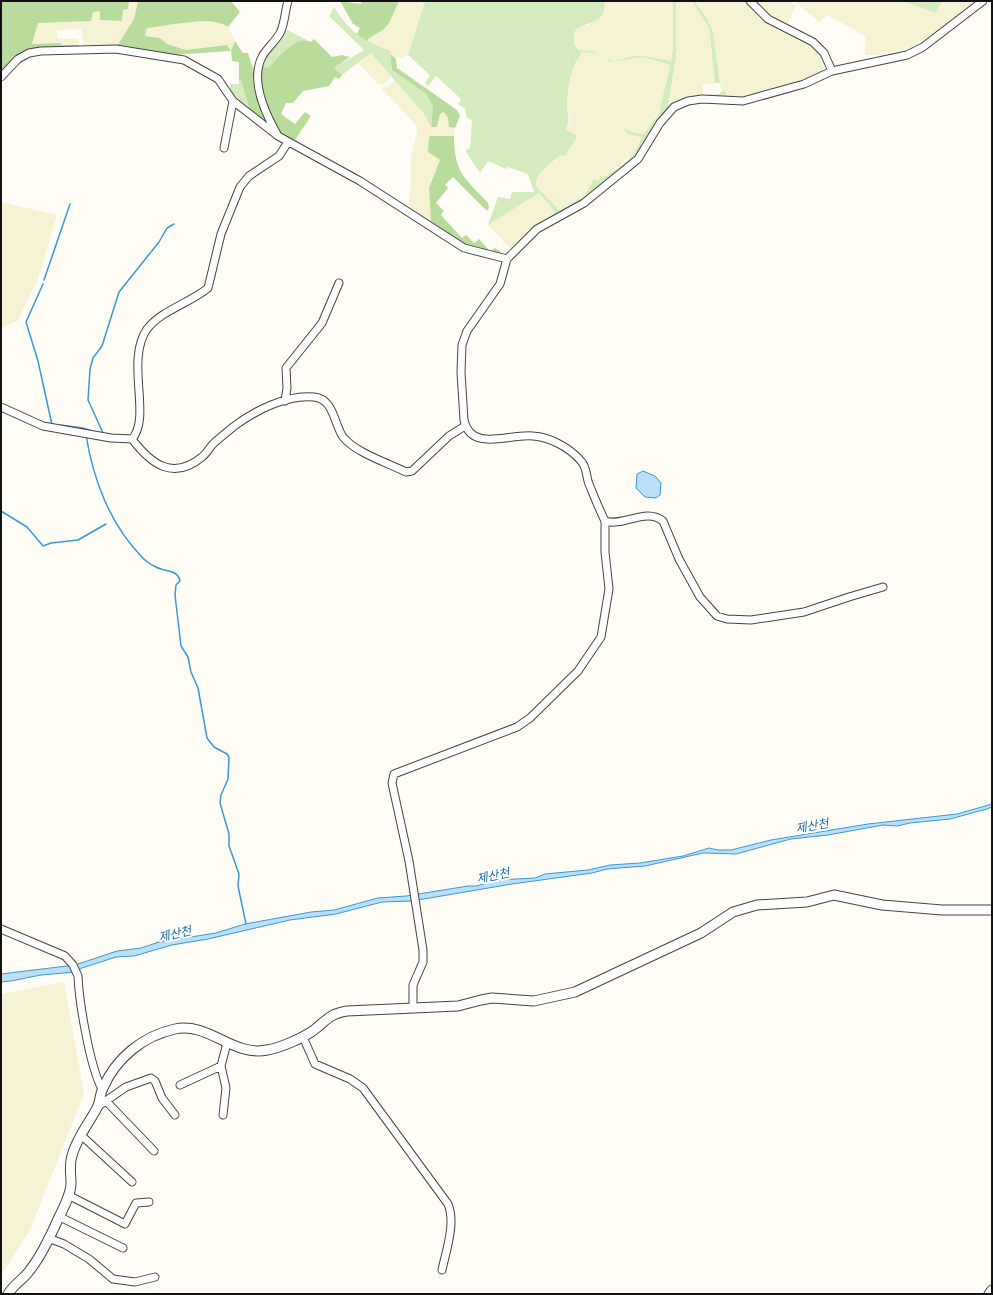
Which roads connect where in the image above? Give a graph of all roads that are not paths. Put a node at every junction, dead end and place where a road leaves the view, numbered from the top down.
1 (288, 1) edge
2 (750, 1) edge
3 (983, 1) edge
4 (832, 71) junction
5 (1, 77) edge
6 (233, 101) junction
7 (278, 136) junction
8 (288, 142) junction
9 (224, 148) dead end
10 (507, 259) junction
11 (339, 283) dead end
12 (285, 401) junction
13 (1, 406) edge
14 (465, 426) junction
15 (132, 438) junction
16 (604, 521) junction
17 (883, 587) dead end
18 (992, 910) edge
19 (1, 929) edge
20 (413, 1008) junction
21 (303, 1037) junction
22 (227, 1043) junction
23 (221, 1066) junction
24 (180, 1085) dead end
25 (102, 1089) junction
26 (106, 1101) junction
27 (97, 1107) junction
28 (175, 1115) dead end
29 (222, 1115) dead end
30 (82, 1136) junction
31 (154, 1151) dead end
32 (132, 1182) dead end
33 (68, 1195) junction
34 (149, 1202) dead end
35 (60, 1217) junction
36 (48, 1238) junction
37 (123, 1248) dead end
38 (442, 1270) dead end
39 (155, 1277) dead end
40 (992, 1290) edge
41 (8, 1294) edge
42 (989, 1294) edge

1 - 7 street
2 - 4 street
3 - 4 street
4 - 10 street
5 - 6 street
6 - 7 street
6 - 9 street
7 - 8 street
8 - 10 street
8 - 15 street
10 - 14 street
11 - 12 street
12 - 14 street
12 - 15 street
13 - 15 street
14 - 16 street
16 - 17 street
16 - 20 street
18 - 20 street
19 - 25 street
20 - 21 street
21 - 22 street
21 - 38 street
22 - 23 street
22 - 25 street
23 - 24 street
23 - 29 street
25 - 27 street
26 - 27 street
26 - 28 street
26 - 31 street
27 - 30 street
30 - 32 street
30 - 33 street
33 - 34 street
33 - 35 street
35 - 36 street
35 - 37 street
36 - 39 street
36 - 41 street
40 - 42 street

